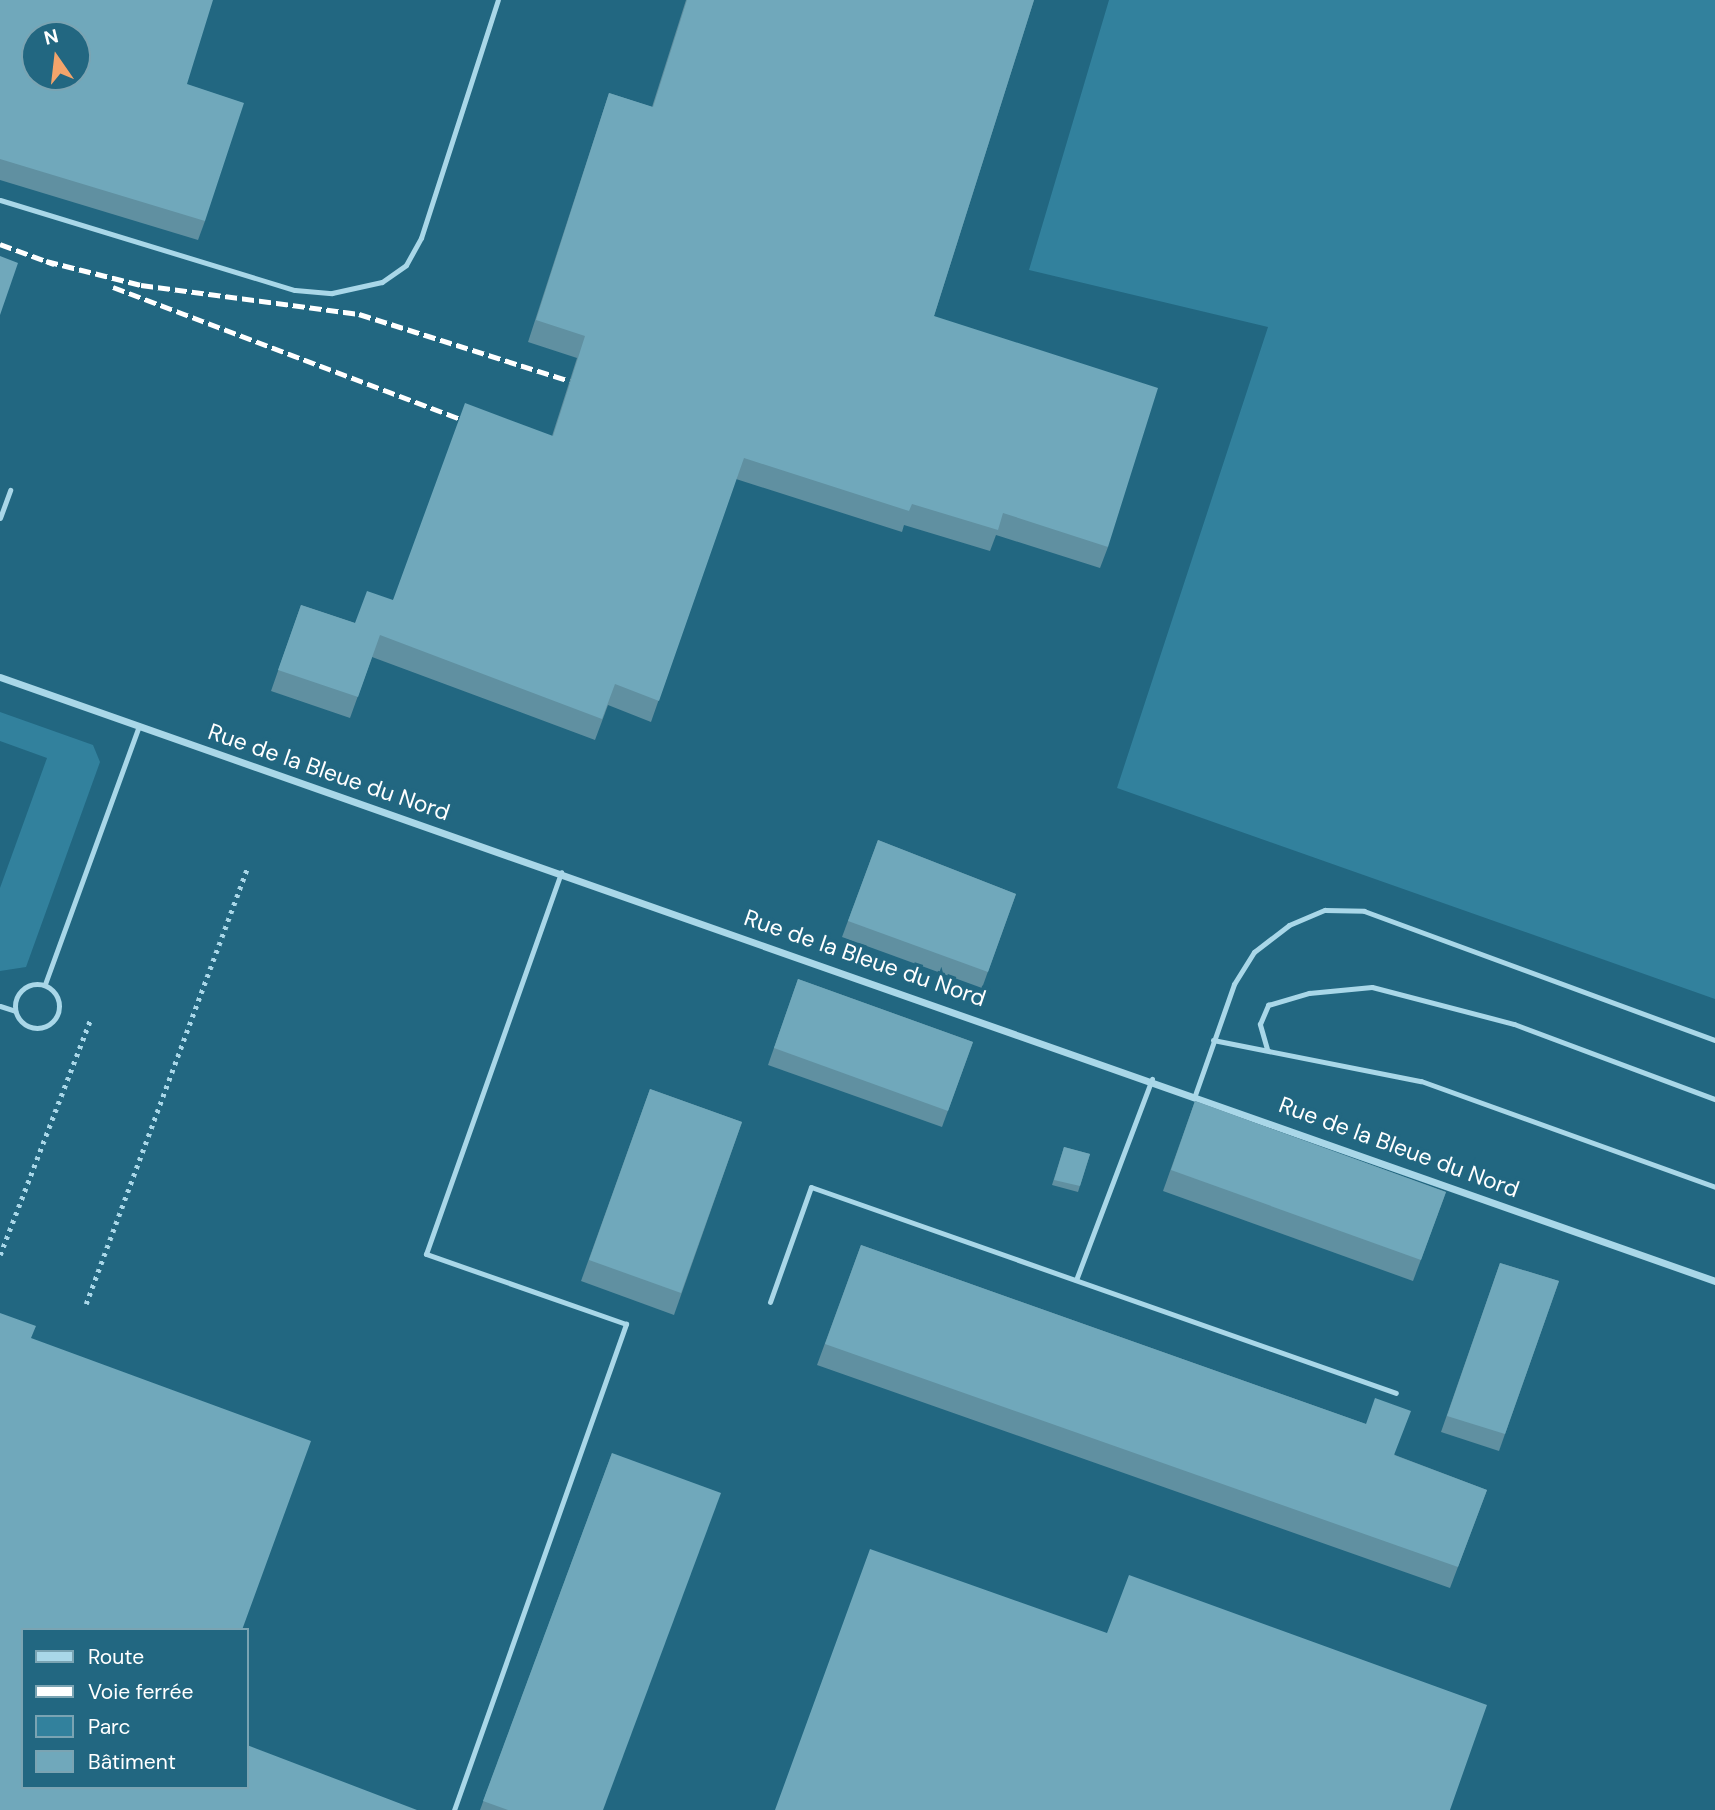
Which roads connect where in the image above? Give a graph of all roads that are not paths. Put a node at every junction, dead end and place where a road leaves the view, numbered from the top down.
1 (498, 0) edge
2 (0, 200) edge
3 (10, 491) dead end
4 (0, 518) edge
5 (0, 677) edge
6 (138, 726) junction
7 (561, 872) junction
8 (45, 984) junction
9 (0, 1006) edge
10 (15, 1011) junction
11 (1213, 1040) junction
12 (1715, 1041) edge
13 (1266, 1049) junction
14 (1152, 1079) junction
15 (1195, 1095) junction
16 (1715, 1099) edge
17 (1715, 1187) edge
18 (1076, 1280) junction
19 (1715, 1281) edge
20 (770, 1302) dead end
21 (1396, 1393) dead end
22 (454, 1810) edge

1 - 2 lane
3 - 4 lane
5 - 6 street, Rue de la Bleue du Nord
6 - 7 street, Rue de la Bleue du Nord
6 - 8 lane
7 - 14 street, Rue de la Bleue du Nord
7 - 22 lane
8 - 10 lane
8 - 10 lane
9 - 10 lane
11 - 12 lane
11 - 13 lane
11 - 15 lane
13 - 16 lane
13 - 17 lane
14 - 15 street, Rue de la Bleue du Nord
14 - 18 lane
15 - 19 street, Rue de la Bleue du Nord
18 - 20 lane
18 - 21 lane

